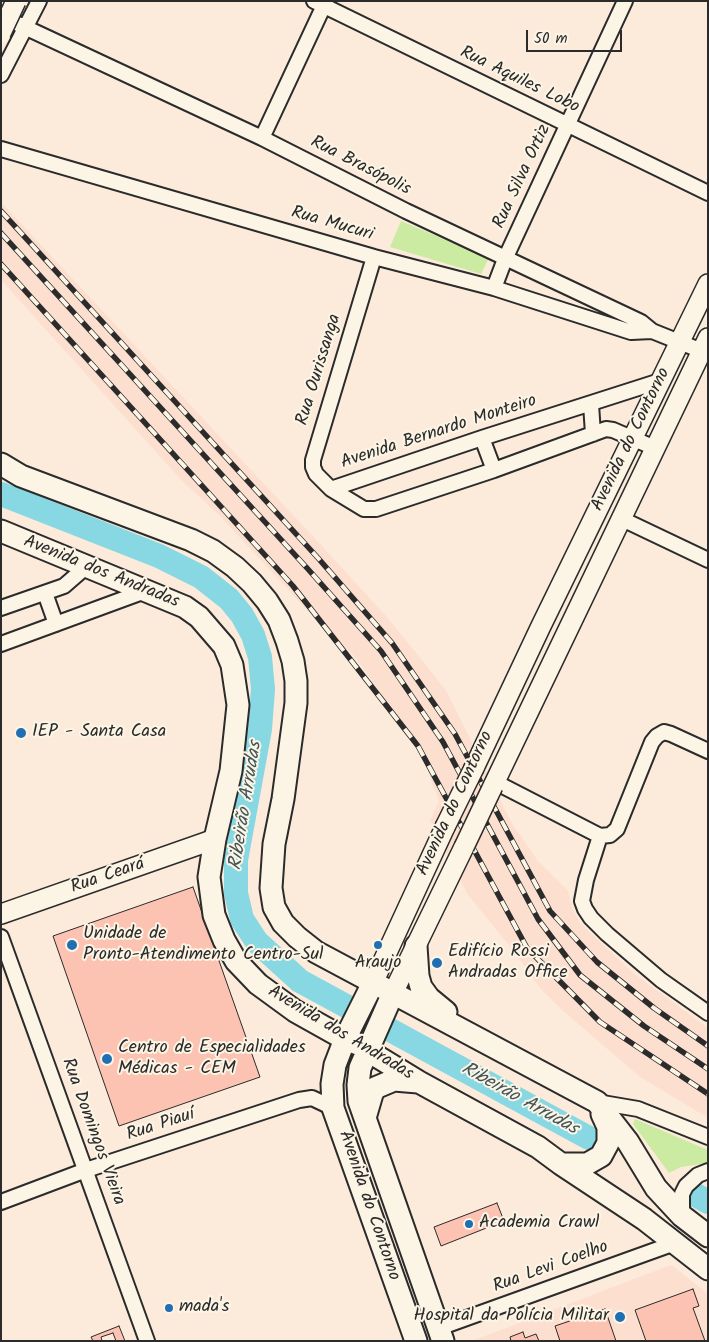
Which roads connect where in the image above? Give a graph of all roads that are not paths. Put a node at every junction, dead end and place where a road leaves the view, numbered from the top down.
1 (16, 1) edge
2 (39, 1) edge
3 (625, 1) edge
4 (321, 3) edge
5 (1, 16) edge
6 (25, 28) junction
7 (1, 33) edge
8 (1, 75) edge
9 (567, 126) junction
10 (262, 138) junction
11 (1, 149) edge
12 (708, 193) edge
13 (374, 257) junction
14 (505, 259) junction
15 (708, 284) edge
16 (494, 288) junction
17 (652, 331) junction
18 (680, 342) junction
19 (705, 345) edge
20 (660, 381) junction
21 (591, 404) junction
22 (593, 434) junction
23 (482, 438) junction
24 (633, 438) junction
25 (655, 448) junction
26 (1, 464) edge
27 (494, 470) junction
28 (331, 489) junction
29 (622, 519) junction
30 (1, 531) edge
31 (708, 560) edge
32 (87, 566) junction
33 (148, 590) junction
34 (45, 593) junction
35 (1, 608) edge
36 (56, 624) junction
37 (1, 644) edge
38 (708, 752) edge
39 (494, 784) junction
40 (600, 836) junction
41 (215, 839) junction
42 (1, 914) edge
43 (1, 937) edge
44 (416, 946) junction
45 (370, 989) junction
46 (391, 999) junction
47 (708, 1013) edge
48 (464, 1030) junction
49 (347, 1036) junction
50 (370, 1045) junction
51 (419, 1082) junction
52 (597, 1102) junction
53 (333, 1108) junction
54 (365, 1121) junction
55 (708, 1137) edge
56 (561, 1164) junction
57 (86, 1170) junction
58 (708, 1171) edge
59 (1, 1202) edge
60 (682, 1216) junction
61 (708, 1236) edge
62 (675, 1243) junction
63 (708, 1269) edge
64 (413, 1332) edge
65 (441, 1334) edge
66 (146, 1341) edge

1 - 7 main road, bridge
2 - 6 street
3 - 9 street, Rua Silva Ortiz
4 - 9 street, Rua Aquiles Lobo
4 - 10 street
5 - 6 street, Rua Brasópolis
6 - 8 street
6 - 10 street, Rua Brasópolis
9 - 12 street, Rua Aquiles Lobo
9 - 14 street, Rua Silva Ortiz
10 - 14 street, Rua Brasópolis
11 - 13 street, Rua Mucuri
13 - 16 street, Rua Mucuri
13 - 28 street, Rua Ourissanga
14 - 16 street, Rua Silva Ortiz
14 - 17 street, Rua Brasópolis
15 - 18 main road, Avenida do Contorno
16 - 17 street, Rua Mucuri
17 - 18 street, Rua Brasópolis
18 - 19 street, Rua Brasópolis
18 - 20 main road, Avenida do Contorno
19 - 25 main road, Avenida do Contorno
20 - 21 street, Avenida Bernardo Monteiro
20 - 24 main road, Avenida do Contorno
21 - 22 street
21 - 23 street, Avenida Bernardo Monteiro
22 - 24 street, Avenida Bernardo Monteiro
22 - 27 street, Avenida Bernardo Monteiro
23 - 27 street
23 - 28 street, Avenida Bernardo Monteiro
24 - 25 street, Avenida Bernardo Monteiro
24 - 45 main road, Avenida do Contorno, bridge
25 - 29 main road, Avenida do Contorno
26 - 45 main road
27 - 28 street, Avenida Bernardo Monteiro
29 - 31 street
29 - 39 main road, Avenida do Contorno
30 - 32 main road, Avenida dos Andradas
32 - 33 main road, Avenida dos Andradas
32 - 34 street
33 - 36 street
33 - 41 main road, Avenida dos Andradas
34 - 35 street
34 - 36 street
36 - 37 street
38 - 40 street
39 - 40 street
39 - 44 main road, Avenida do Contorno, bridge
40 - 47 street
41 - 42 main road, Rua Ceará
41 - 49 main road, Avenida dos Andradas
43 - 57 street, Rua Domingos Vieira
44 - 46 main road, Avenida do Contorno
44 - 48 main road
45 - 46 main road
45 - 49 main road, Avenida do Contorno
46 - 48 main road
46 - 50 main road, Avenida do Contorno
48 - 52 main road
49 - 50 main road, Avenida dos Andradas
49 - 53 main road, Avenida do Contorno
50 - 51 main road, Avenida dos Andradas
50 - 54 main road, Avenida do Contorno
51 - 54 main road
51 - 56 main road, Avenida dos Andradas
52 - 55 street
52 - 56 main road
52 - 60 main road
53 - 57 street, Rua Piauí
53 - 64 main road, Avenida do Contorno
54 - 65 main road, Avenida do Contorno
56 - 62 main road, Avenida dos Andradas
57 - 59 street, Rua Piauí
57 - 66 street, Rua Domingos Vieira
58 - 60 street
60 - 61 main road
62 - 63 main road, Avenida dos Andradas
62 - 65 street, Rua Levi Coelho
64 - 65 main road

